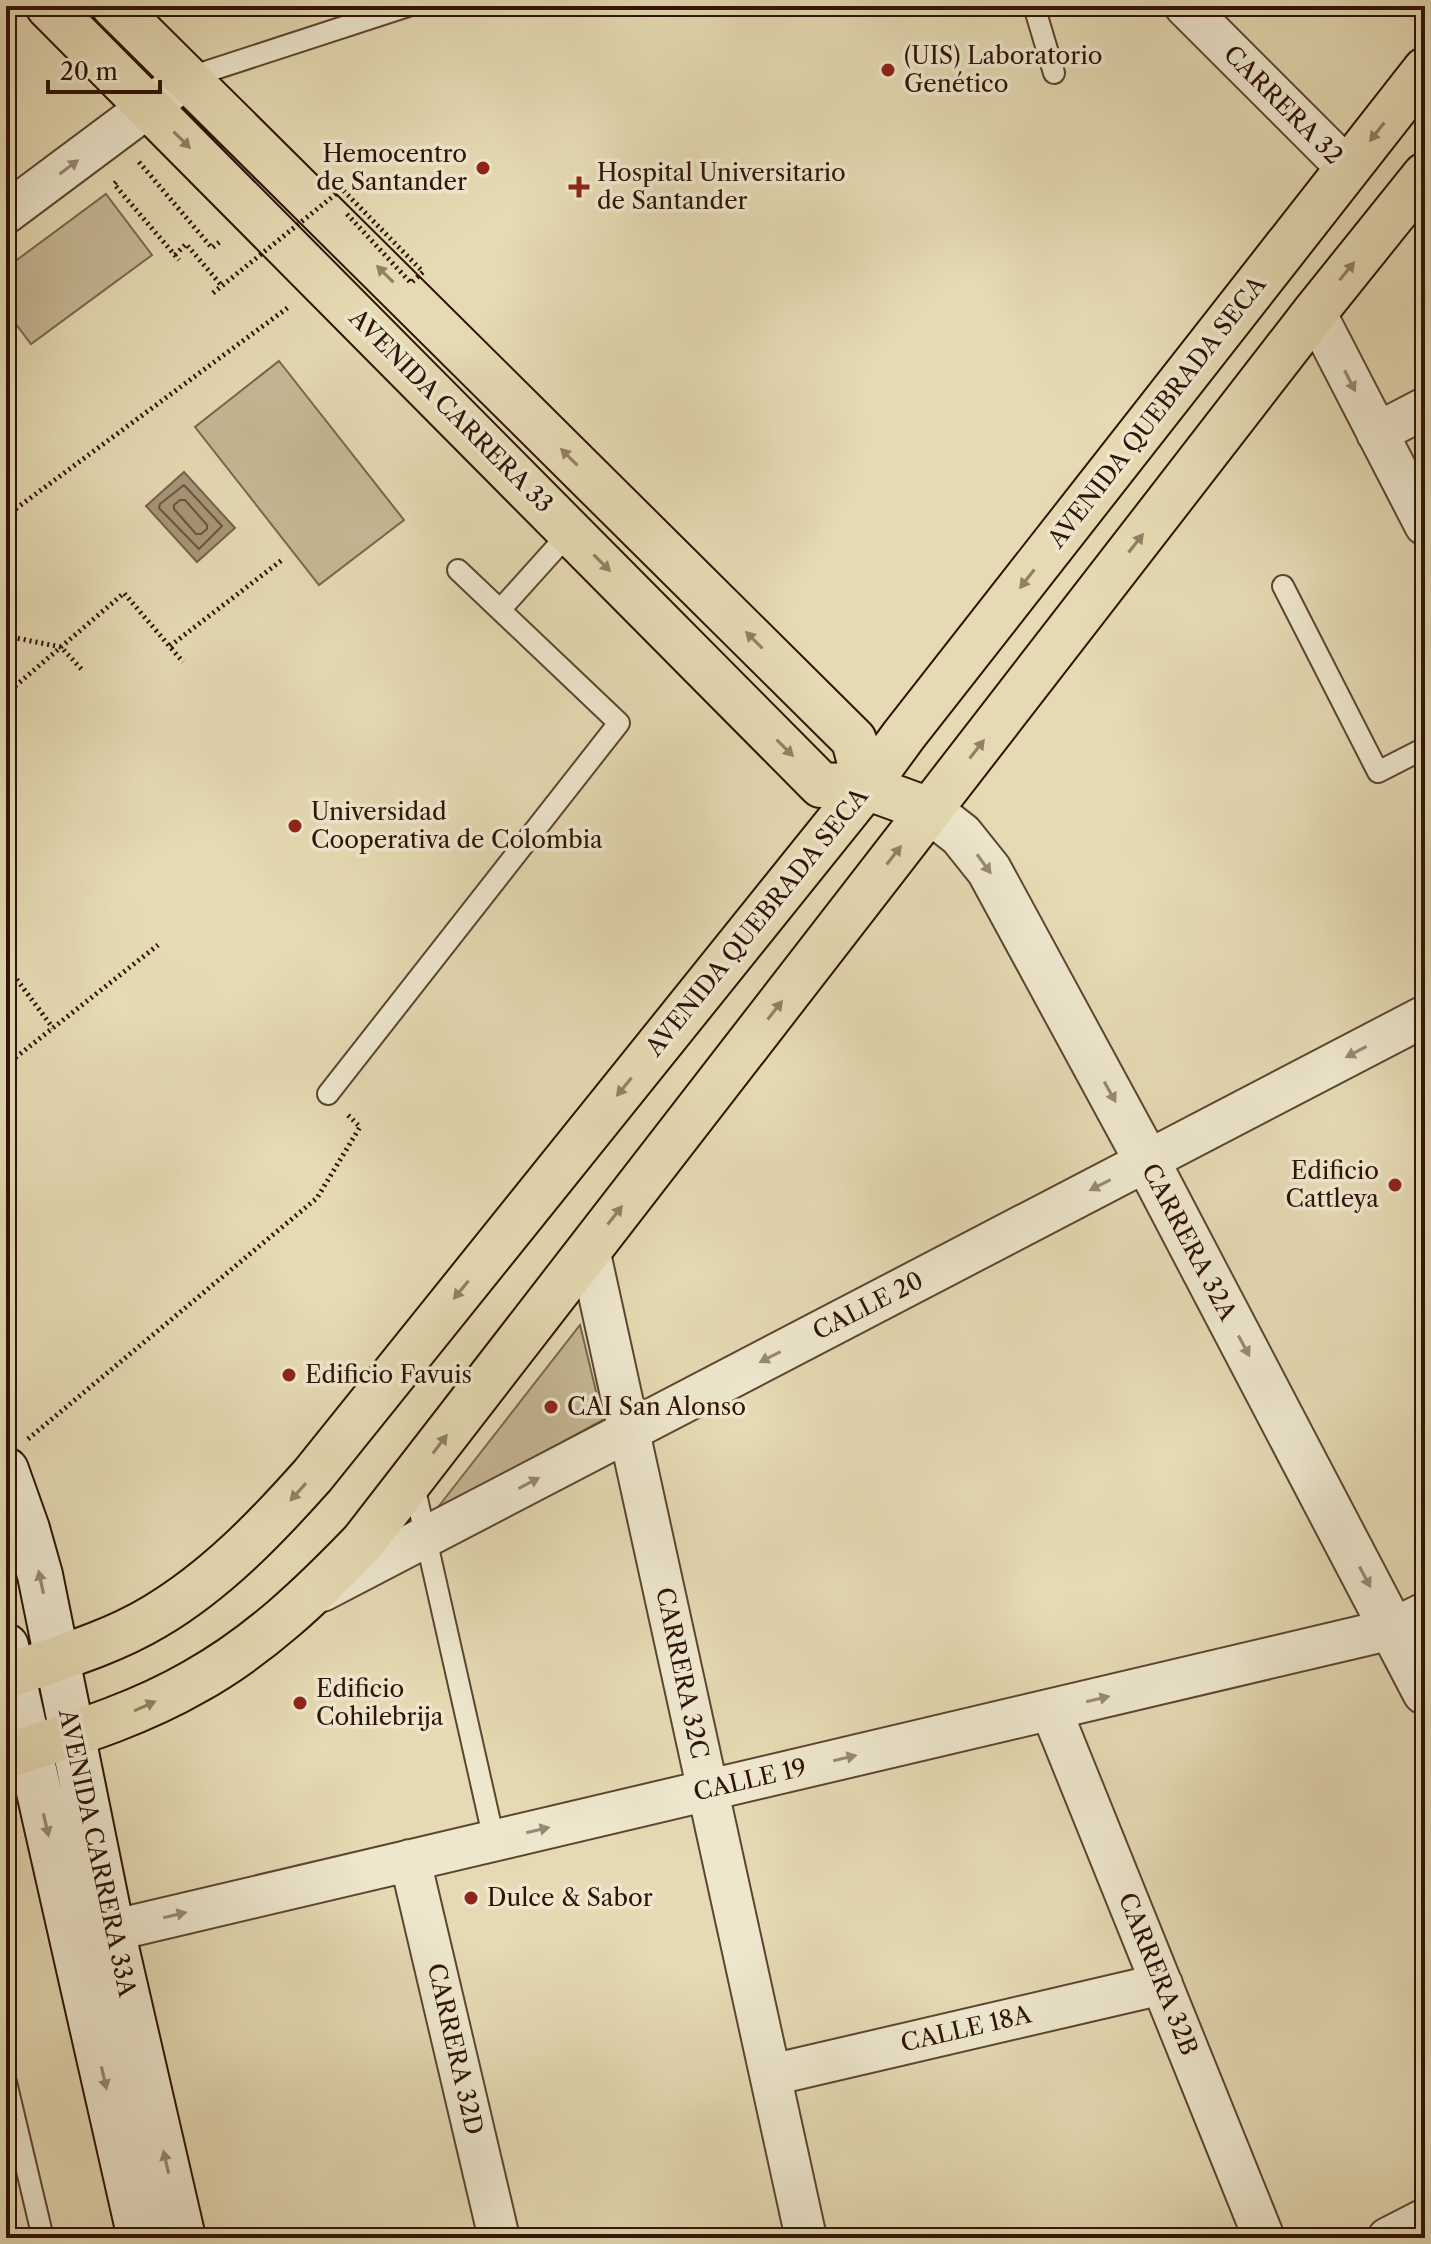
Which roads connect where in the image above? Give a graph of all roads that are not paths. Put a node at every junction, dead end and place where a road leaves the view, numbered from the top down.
1 (48, 6) edge
2 (114, 6) edge
3 (408, 6) edge
4 (1034, 6) edge
5 (1206, 13) edge
6 (1425, 70) edge
7 (1054, 73) dead end
8 (187, 78) junction
9 (149, 107) junction
10 (1348, 169) junction
11 (1425, 175) edge
12 (6, 213) edge
13 (1315, 312) junction
14 (1425, 408) edge
15 (1377, 433) junction
16 (1425, 525) edge
17 (571, 531) junction
18 (458, 570) dead end
19 (1283, 586) dead end
20 (500, 610) junction
21 (1425, 748) edge
22 (866, 787) junction
23 (929, 810) junction
24 (1425, 1016) edge
25 (328, 1094) road end
26 (1147, 1161) junction
27 (589, 1249) junction
28 (629, 1430) junction
29 (16, 1455) edge
30 (413, 1481) junction
31 (425, 1537) junction
32 (311, 1596) junction
33 (1409, 1621) edge
34 (57, 1658) junction
35 (8, 1665) edge
36 (1425, 1692) edge
37 (1051, 1710) junction
38 (72, 1734) junction
39 (18, 1752) edge
40 (708, 1790) junction
41 (494, 1840) junction
42 (410, 1860) junction
43 (92, 1935) junction
44 (1162, 1984) junction
45 (771, 2075) junction
46 (6, 2082) edge
47 (1425, 2219) edge
48 (43, 2238) edge
49 (140, 2238) edge
50 (183, 2238) edge
51 (499, 2238) edge
52 (806, 2238) edge
53 (1264, 2238) edge
54 (1388, 2238) edge

1 - 9 main road, AVENIDA CARRERA 33
2 - 8 main road, AVENIDA CARRERA 33
3 - 8 lane
4 - 7 lane
5 - 10 street, CARRERA 32
6 -> 10 main road, AVENIDA QUEBRADA SECA
8 - 9 street
22 -> 8 main road, AVENIDA CARRERA 33
12 -> 9 street
9 -> 17 main road, AVENIDA CARRERA 33
10 -> 22 main road, AVENIDA QUEBRADA SECA
13 -> 11 main road
13 -> 15 street
23 -> 13 main road
14 - 15 street
15 - 16 street
17 - 20 lane
17 -> 22 main road, AVENIDA CARRERA 33
18 - 20 lane
19 - 21 lane
20 - 25 lane
22 - 23 main road, AVENIDA CARRERA 33
22 -> 34 main road, AVENIDA QUEBRADA SECA
23 -> 26 main road, CARRERA 32A
27 -> 23 main road
24 -> 26 street, CALLE 20
26 -> 28 street, CALLE 20
26 -> 33 main road, CARRERA 32A
27 - 28 street, CARRERA 32C
30 -> 27 main road
31 -> 28 street, CALLE 20
28 - 40 street, CARRERA 32C
34 -> 29 main road, AVENIDA CARRERA 33A
30 - 31 lane
30 - 32 main road
31 - 32 street, CALLE 20
31 - 41 lane
38 -> 32 main road
33 - 36 main road, CARRERA 32A
37 -> 33 street, CALLE 19
34 - 35 main road, AVENIDA QUEBRADA SECA
34 - 38 main road, AVENIDA CARRERA 33A
35 - 39 main road, AVENIDA CARRERA 33A
40 -> 37 street, CALLE 19
37 - 44 street, CARRERA 32B
38 - 39 main road
38 - 43 main road, AVENIDA CARRERA 33A
39 -> 43 main road, AVENIDA CARRERA 33A
41 -> 40 street, CALLE 19
40 - 45 street, CARRERA 32C
41 - 42 street, CALLE 19
43 -> 42 street, CALLE 19
42 - 51 street, CARRERA 32D
43 -> 49 main road, AVENIDA CARRERA 33A
50 -> 43 main road, AVENIDA CARRERA 33A
44 - 45 street, CALLE 18A
44 - 53 street, CARRERA 32B
45 - 52 street, CARRERA 32C
46 - 48 lane
47 - 54 street

